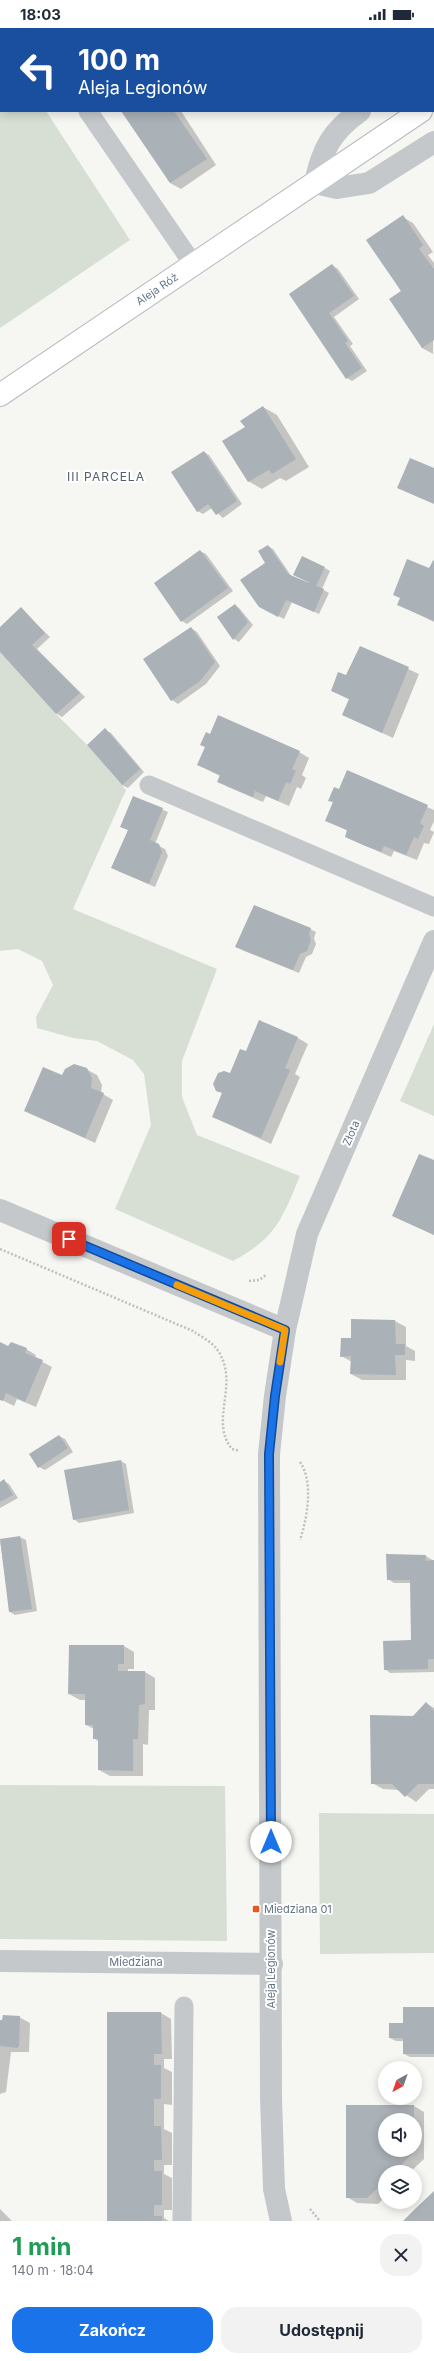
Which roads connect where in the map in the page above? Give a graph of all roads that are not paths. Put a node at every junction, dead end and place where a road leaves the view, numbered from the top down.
1 (89, 112) edge
2 (359, 112) edge
3 (420, 112) edge
4 (434, 142) edge
5 (315, 182) junction
6 (193, 264) junction
7 (0, 395) edge
8 (149, 785) dead end
9 (434, 906) edge
10 (434, 942) edge
11 (0, 1210) edge
12 (285, 1330) junction
13 (0, 1961) edge
14 (272, 1964) junction
15 (184, 2006) dead end
16 (182, 2221) edge
17 (280, 2221) edge

1 - 6 lane
2 - 5 street
3 - 5 street, Aleja Róż
4 - 5 street
5 - 6 street, Aleja Róż
6 - 7 street, Aleja Róż
8 - 9 lane
10 - 12 street, Złota
11 - 12 street
12 - 14 street, Aleja Legionów
13 - 14 street, Miedziana
14 - 17 street, Aleja Legionów
15 - 16 lane

